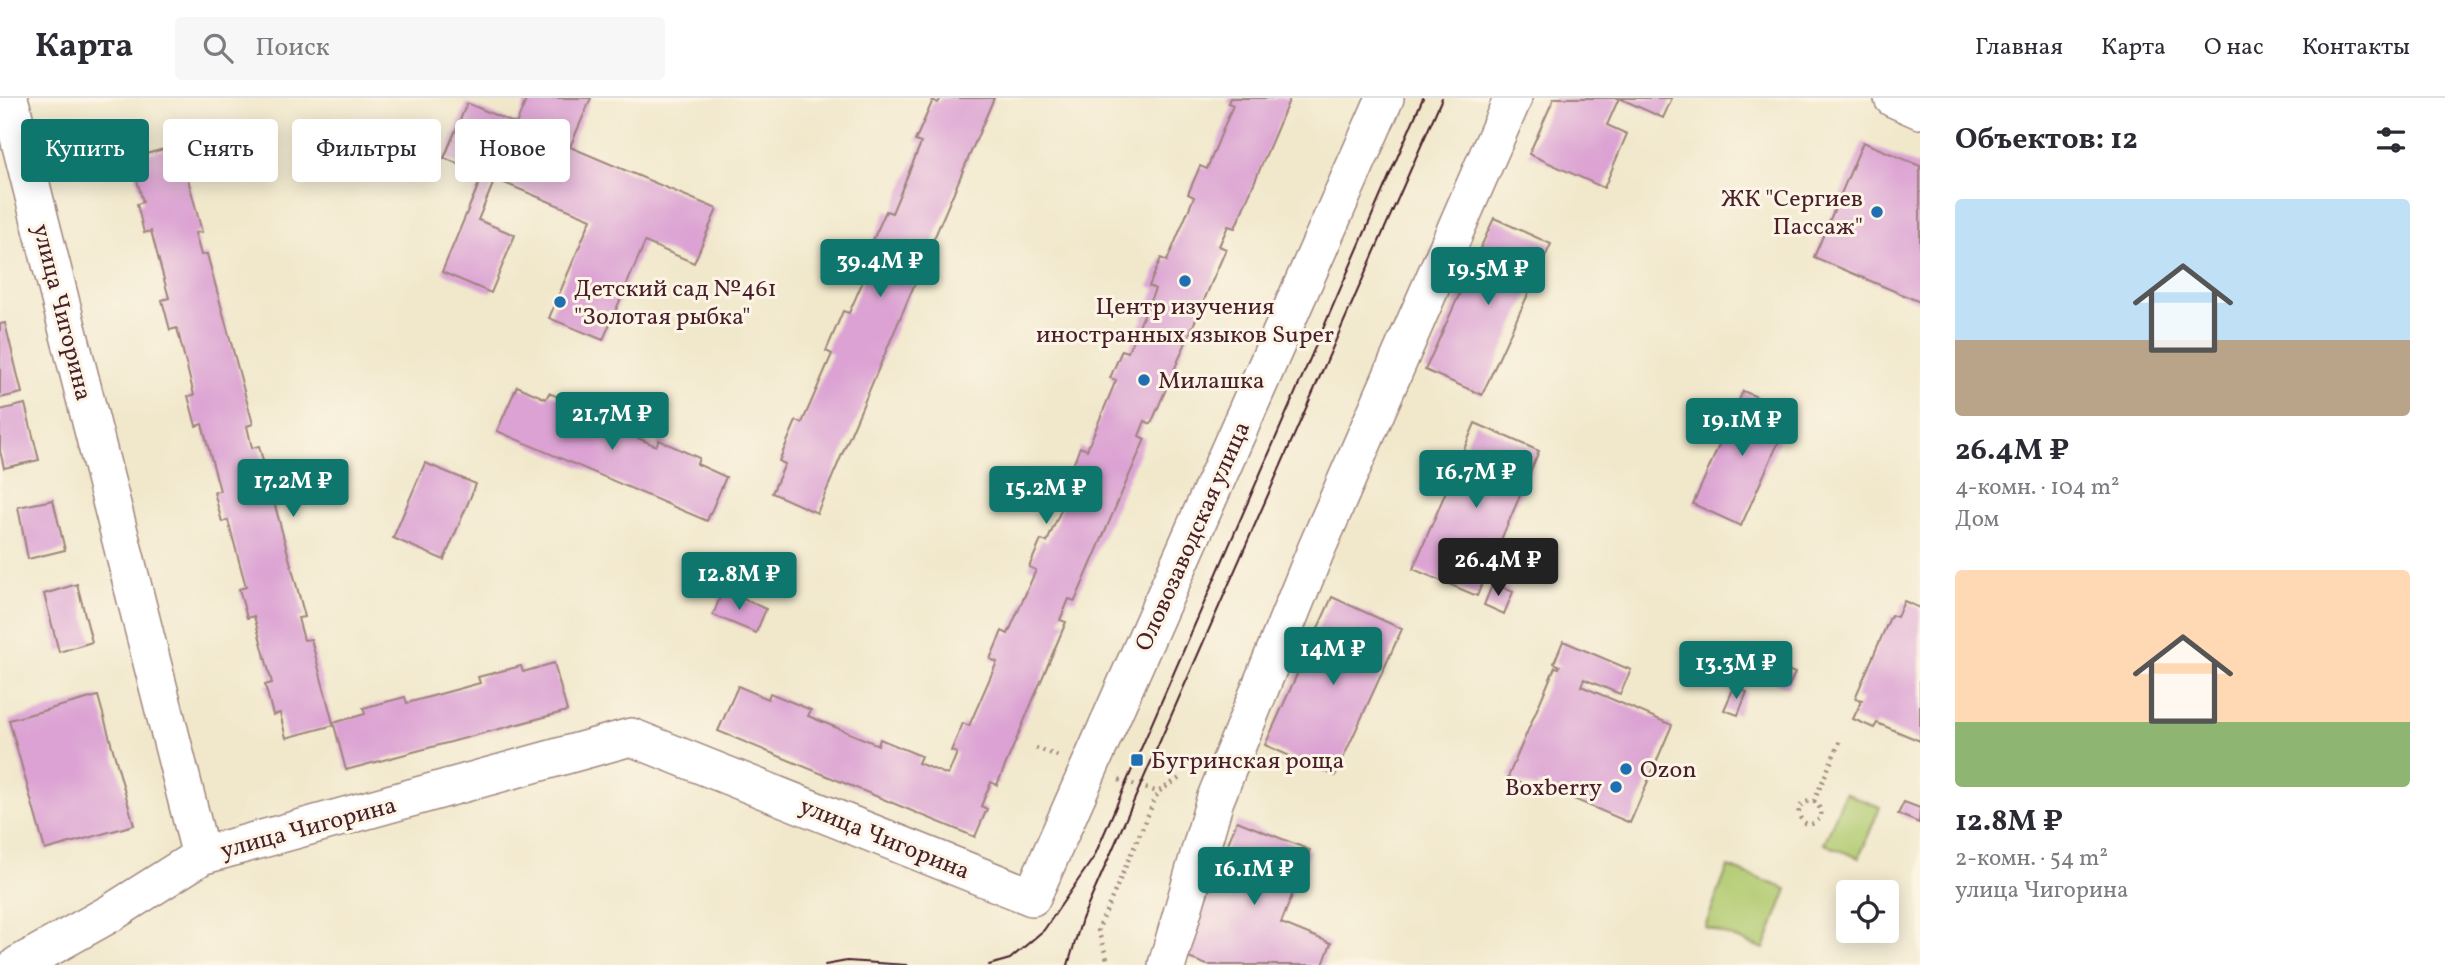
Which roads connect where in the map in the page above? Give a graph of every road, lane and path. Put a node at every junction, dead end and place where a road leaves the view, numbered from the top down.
1 (9, 98) edge
2 (1385, 98) edge
3 (1513, 98) edge
4 (1893, 98) edge
5 (1920, 110) edge
6 (1840, 741) dead end
7 (1184, 776) dead end
8 (1814, 802) junction
9 (201, 856) junction
10 (1032, 897) joint
11 (18, 965) edge
12 (1110, 965) edge
13 (1167, 965) edge

1 - 9 street, улица Чигорина
2 - 10 street, Оловозаводская улица
3 - 13 street
4 - 5 street
6 - 8 path
7 - 12 path
8 - 8 path
9 - 10 street, улица Чигорина
9 - 11 street

